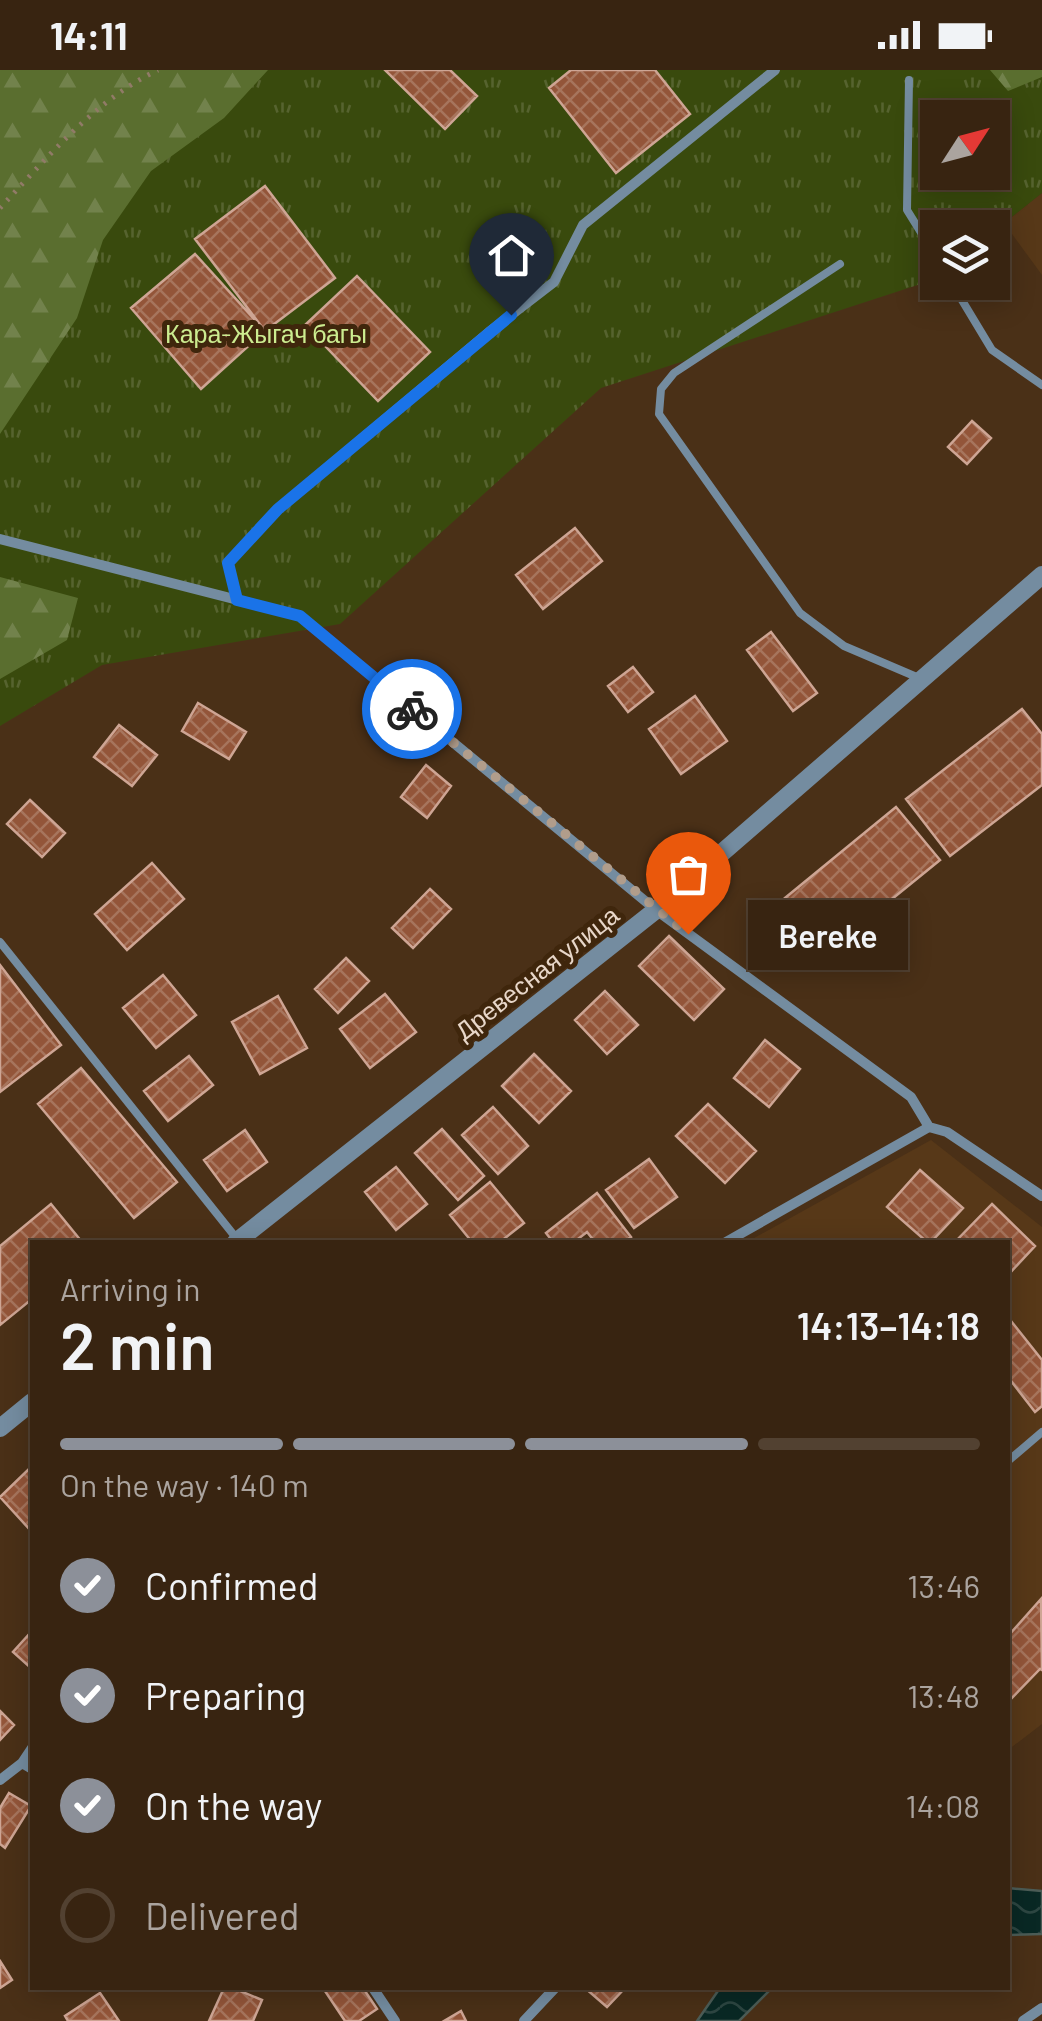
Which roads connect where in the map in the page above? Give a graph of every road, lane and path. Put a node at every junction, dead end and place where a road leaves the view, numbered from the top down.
1 (158, 70) edge
2 (775, 70) edge
3 (908, 80) dead end
4 (0, 208) edge
5 (920, 232) edge
6 (840, 264) dead end
7 (962, 300) edge
8 (1042, 384) edge
9 (0, 539) edge
10 (1042, 575) edge
11 (237, 600) junction
12 (922, 680) junction
13 (656, 910) junction
14 (0, 942) edge
15 (929, 1128) junction
16 (1042, 1196) edge
17 (236, 1240) edge
18 (238, 1240) edge
19 (730, 1240) edge
20 (30, 1404) edge
21 (0, 1428) edge
22 (1042, 1432) edge
23 (1010, 1459) edge
24 (27, 1766) edge
25 (0, 1780) edge
26 (374, 1990) edge
27 (554, 1990) edge
28 (1042, 2008) edge
29 (395, 2021) edge
30 (524, 2021) edge
31 (1023, 2021) edge

1 - 4 path
2 - 11 street
3 - 5 lane
6 - 12 lane
7 - 8 lane
9 - 11 street
10 - 12 street, Древесная улица
11 - 13 street
12 - 13 street, Древесная улица
13 - 15 street
13 - 18 street, Древесная улица
14 - 17 lane
15 - 16 street
15 - 19 street
20 - 21 street
22 - 23 lane
24 - 25 street
26 - 29 street
27 - 30 street
28 - 31 street

